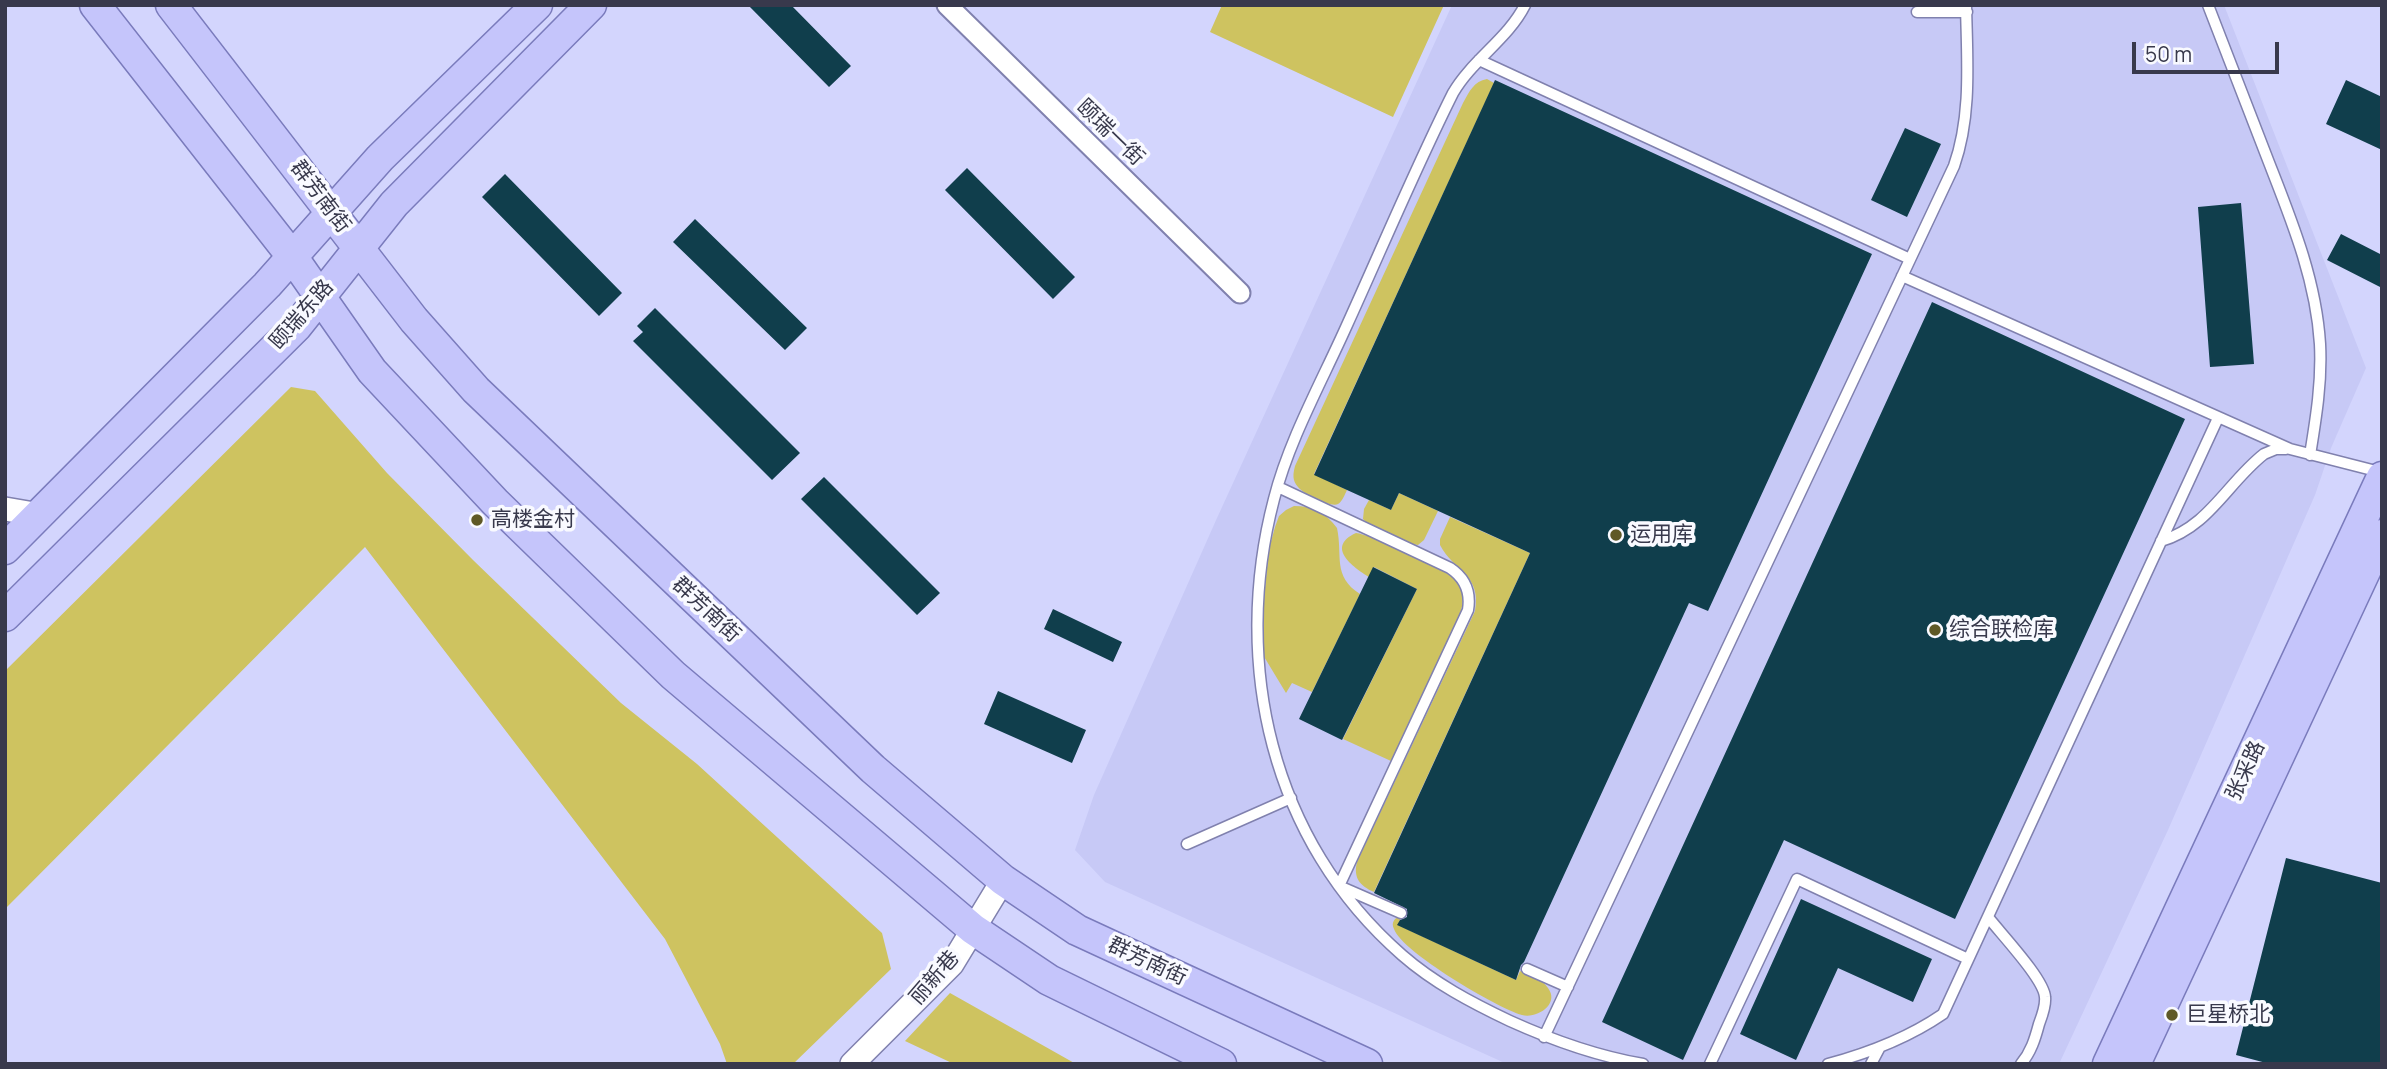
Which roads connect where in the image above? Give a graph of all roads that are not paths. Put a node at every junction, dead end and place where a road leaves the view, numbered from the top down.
1 (95, 5) edge
2 (171, 5) edge
3 (537, 5) edge
4 (591, 5) edge
5 (947, 5) edge
6 (1525, 5) edge
7 (2208, 5) edge
8 (1966, 9) edge
9 (1917, 12) dead end
10 (1479, 60) junction
11 (331, 211) junction
12 (359, 248) junction
13 (291, 256) junction
14 (1910, 259) junction
15 (1902, 276) junction
16 (1241, 293) dead end
17 (319, 296) junction
18 (2218, 418) junction
19 (2290, 449) junction
20 (2310, 455) junction
21 (2382, 475) edge
22 (1278, 487) junction
23 (5, 509) edge
24 (40, 515) junction
25 (2382, 535) edge
26 (2161, 541) dead end
27 (5, 549) edge
28 (5, 616) edge
29 (1291, 798) junction
30 (1187, 844) dead end
31 (1003, 880) junction
32 (1339, 886) junction
33 (1401, 913) dead end
34 (1988, 917) junction
35 (973, 929) junction
36 (1968, 959) junction
37 (1527, 969) dead end
38 (1568, 987) junction
39 (1544, 1037) junction
40 (1880, 1047) junction
41 (852, 1064) edge
42 (1221, 1064) edge
43 (1367, 1064) edge
44 (1643, 1064) edge
45 (1710, 1064) edge
46 (1828, 1064) edge
47 (1871, 1064) edge
48 (2021, 1064) edge
49 (2108, 1064) edge
50 (2136, 1064) edge

1 - 13 main road
2 - 11 main road, 群芳南街
3 - 11 main road
4 - 12 main road, 颐瑞东路
5 - 16 street, 颐瑞一街
6 - 10 lane
7 - 20 lane
8 - 9 lane
8 - 14 lane
10 - 14 lane
10 - 22 lane
11 - 12 main road, 群芳南街
11 - 13 main road
12 - 17 main road, 颐瑞东路
12 - 31 main road, 群芳南街
13 - 17 main road
13 - 24 main road
14 - 15 lane
15 - 18 lane
15 - 38 lane
17 - 28 main road, 颐瑞东路
17 - 35 main road
18 - 19 lane
18 - 34 lane
19 - 20 lane
19 - 26 lane
20 - 21 lane
21 - 49 main road, 张采路
22 - 29 lane
22 - 32 lane
23 - 24 street
24 - 27 main road
25 - 50 main road, 张采路
29 - 30 lane
29 - 32 lane
31 - 35 street, 丽新巷
31 - 43 main road, 群芳南街
32 - 33 lane
32 - 39 lane
34 - 36 lane
34 - 48 lane
35 - 41 street, 丽新巷
35 - 42 main road
36 - 40 lane
36 - 45 lane
37 - 38 lane
38 - 39 lane
39 - 44 lane
40 - 46 lane
40 - 47 lane

